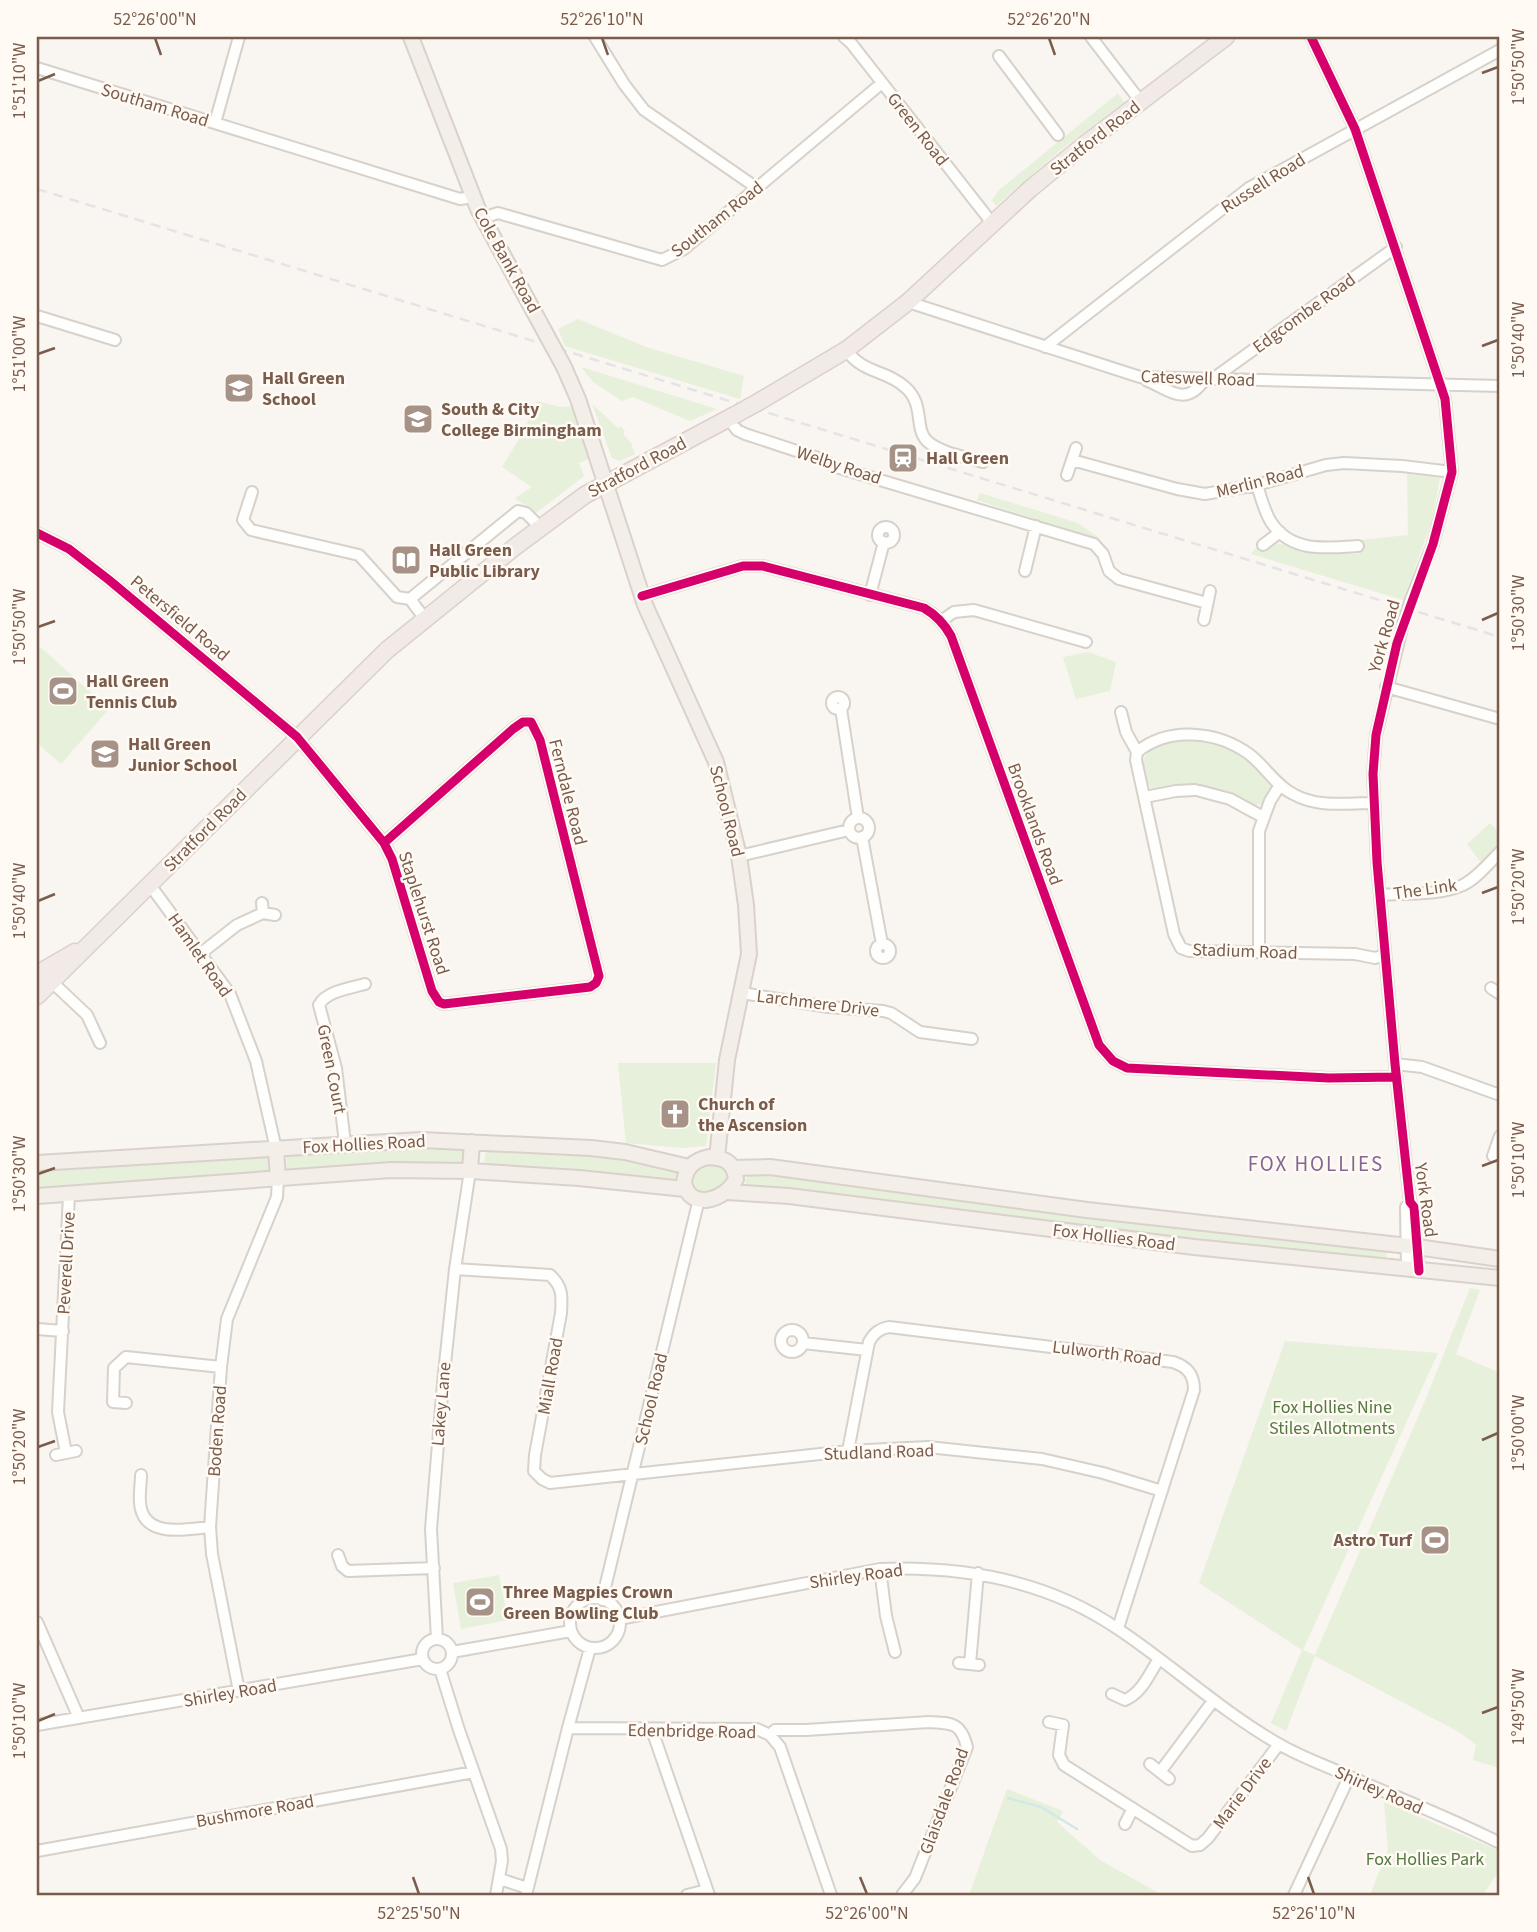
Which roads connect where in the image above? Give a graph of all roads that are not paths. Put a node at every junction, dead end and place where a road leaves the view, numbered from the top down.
1 (239, 37) edge
2 (411, 37) edge
3 (595, 37) edge
4 (844, 37) edge
5 (1091, 37) edge
6 (1226, 37) edge
7 (1311, 37) edge
8 (1500, 51) edge
9 (999, 56) dead end
10 (37, 68) edge
11 (882, 83) junction
12 (1141, 102) junction
13 (215, 124) junction
14 (1355, 129) junction
15 (1058, 135) dead end
16 (757, 188) junction
17 (474, 197) junction
18 (483, 218) junction
19 (992, 223) junction
20 (1396, 247) junction
21 (908, 302) junction
22 (37, 316) edge
23 (115, 340) dead end
24 (1045, 346) junction
25 (846, 350) junction
26 (1140, 377) junction
27 (1210, 378) junction
28 (1440, 385) junction
29 (1500, 386) edge
30 (731, 417) junction
31 (1076, 448) dead end
32 (1072, 460) junction
33 (983, 462) dead end
34 (1452, 471) junction
35 (1067, 475) dead end
36 (606, 483) junction
37 (1257, 485) junction
38 (252, 492) dead end
39 (1036, 526) junction
40 (540, 527) junction
41 (1280, 532) junction
42 (37, 533) edge
43 (884, 542) dead end
44 (1263, 545) dead end
45 (1358, 546) dead end
46 (1026, 570) dead end
47 (870, 595) junction
48 (642, 596) junction
49 (410, 599) junction
50 (425, 619) junction
51 (1204, 620) dead end
52 (941, 621) junction
53 (1072, 638) junction
54 (1086, 642) dead end
55 (1068, 650) dead end
56 (1386, 687) junction
57 (841, 709) dead end
58 (1121, 712) dead end
59 (1500, 719) edge
60 (297, 737) junction
61 (1137, 752) junction
62 (1280, 785) junction
63 (1145, 797) junction
64 (1373, 803) junction
65 (1263, 817) junction
66 (858, 818) junction
67 (849, 830) junction
68 (862, 837) junction
69 (384, 843) junction
70 (1499, 855) edge
71 (739, 856) junction
72 (150, 885) junction
73 (1380, 895) junction
74 (275, 915) dead end
75 (882, 944) dead end
76 (1259, 952) junction
77 (200, 954) junction
78 (1385, 955) junction
79 (43, 975) edge
80 (599, 976) joint
81 (365, 984) dead end
82 (742, 993) junction
83 (37, 996) edge
84 (972, 1039) dead end
85 (100, 1043) dead end
86 (1395, 1064) junction
87 (1396, 1077) junction
88 (1500, 1095) edge
89 (1500, 1136) edge
90 (472, 1142) junction
91 (345, 1143) junction
92 (276, 1149) junction
93 (1493, 1156) dead end
94 (717, 1158) junction
95 (37, 1163) edge
96 (689, 1167) junction
97 (733, 1168) junction
98 (470, 1171) junction
99 (278, 1179) junction
100 (685, 1188) junction
101 (729, 1192) junction
102 (69, 1195) junction
103 (37, 1196) edge
104 (699, 1199) junction
105 (1412, 1246) junction
106 (1500, 1259) edge
107 (455, 1269) junction
108 (1413, 1270) junction
109 (1500, 1278) edge
110 (37, 1329) edge
111 (63, 1331) junction
112 (803, 1343) dead end
113 (867, 1350) junction
114 (221, 1367) junction
115 (126, 1403) dead end
116 (848, 1451) junction
117 (66, 1453) dead end
118 (634, 1473) junction
119 (141, 1475) dead end
120 (1162, 1491) junction
121 (210, 1527) junction
122 (338, 1555) dead end
123 (434, 1568) junction
124 (880, 1570) junction
125 (978, 1573) junction
126 (602, 1600) junction
127 (620, 1619) junction
128 (37, 1622) edge
129 (1118, 1628) junction
130 (571, 1631) junction
131 (436, 1639) junction
132 (590, 1648) junction
133 (452, 1652) junction
134 (895, 1652) dead end
135 (423, 1659) junction
136 (1158, 1659) junction
137 (969, 1664) dead end
138 (440, 1669) junction
139 (239, 1691) junction
140 (1112, 1694) dead end
141 (1213, 1701) junction
142 (79, 1718) junction
143 (1049, 1722) dead end
144 (37, 1725) edge
145 (568, 1728) junction
146 (652, 1730) junction
147 (770, 1735) junction
148 (1279, 1744) junction
149 (1150, 1765) dead end
150 (474, 1772) junction
151 (1349, 1777) junction
152 (1132, 1810) junction
153 (1125, 1824) dead end
154 (1500, 1843) edge
155 (37, 1851) edge
156 (500, 1879) junction
157 (526, 1891) edge
158 (708, 1892) edge
159 (499, 1894) edge
160 (687, 1895) edge
161 (831, 1895) edge
162 (902, 1895) edge
163 (1294, 1895) edge

1 - 13 street
2 - 17 main road, Cole Bank Road
3 - 16 street
4 - 11 street, Green Road
5 - 12 street
6 - 12 highway, Stratford Road
7 - 14 street, York Road
8 - 14 street, Russell Road
9 - 15 street
10 - 13 street, Southam Road
11 - 16 street, Southam Road
11 - 19 street, Green Road
12 - 19 highway, Stratford Road
13 - 17 street, Southam Road
14 - 20 street, York Road
14 - 24 street, Russell Road
16 - 18 street, Southam Road
17 - 18 main road, Cole Bank Road
18 - 36 main road, Cole Bank Road, bridge
19 - 21 highway, Stratford Road
20 - 27 street, Edgcombe Road
20 - 28 street, York Road
21 - 24 street, Cateswell Road
21 - 25 highway, Stratford Road
22 - 23 street
24 - 26 street, Cateswell Road
25 - 30 highway, Stratford Road, bridge
25 - 33 street
26 - 27 street, Cateswell Road
26 - 27 street, Edgcombe Road
27 - 28 street, Cateswell Road
28 - 29 street, Cateswell Road
28 - 34 street, York Road
30 - 36 highway, Stratford Road
30 - 39 street, Welby Road
31 - 32 street
32 - 35 street
32 - 37 street, Merlin Road
34 - 37 street, Merlin Road
34 - 56 street, York Road, bridge
36 - 40 highway, Stratford Road
36 - 48 main road, School Road
37 - 41 street
38 - 49 street
39 - 46 street
39 - 51 street, Welby Road
40 - 49 street
40 - 50 highway, Stratford Road
41 - 44 street
41 - 45 street
42 - 60 street, Petersfield Road
43 - 47 street
47 - 48 street
47 - 52 street
48 - 71 main road, School Road
49 - 50 street
50 - 60 highway, Stratford Road
52 - 53 street
52 - 87 street, Brooklands Road
53 - 54 street
53 - 55 street
56 - 59 street
56 - 64 street, York Road
57 - 66 street
58 - 61 street, Stadium Road
60 - 69 street, Staplehurst Road
60 - 72 highway, Stratford Road
61 - 62 street
61 - 63 street, Stadium Road
62 - 64 street
62 - 65 street
63 - 65 street
63 - 76 street, Stadium Road
64 - 73 street, York Road
65 - 76 street
66 - 67 street
66 - 68 street
67 - 68 street
67 - 71 street
68 - 75 street
69 - 80 street, Staplehurst Road
69 - 80 street, Ferndale Road
70 - 73 street, The Link
71 - 82 main road, School Road
72 - 77 street, Hamlet Road
72 - 79 highway, Stratford Road
73 - 78 street, York Road
74 - 77 street
76 - 78 street, Stadium Road
77 - 92 street, Hamlet Road
78 - 86 street, York Road
79 - 83 highway, Stratford Road
79 - 85 street
81 - 91 street, Green Court
82 - 84 street, Larchmere Drive
82 - 94 main road, School Road
86 - 87 street, York Road
86 - 88 street
87 - 105 street, York Road
89 - 93 street
90 - 91 main road, Fox Hollies Road
90 - 96 main road, Fox Hollies Road
90 - 98 main road
91 - 92 main road, Fox Hollies Road
92 - 95 main road, Fox Hollies Road
92 - 99 main road
94 - 96 main road
94 - 97 main road
96 - 100 main road
97 - 101 main road
97 - 105 main road, Fox Hollies Road
98 - 99 main road, Fox Hollies Road
98 - 100 main road, Fox Hollies Road
98 - 107 street, Lakey Lane
99 - 102 main road, Fox Hollies Road
99 - 114 street, Boden Road
100 - 104 main road
101 - 104 main road
101 - 108 main road, Fox Hollies Road
102 - 103 main road, Fox Hollies Road
102 - 111 street, Peverell Drive
104 - 118 street, School Road
105 - 106 main road, Fox Hollies Road
105 - 108 street, York Road
107 - 118 street, Miall Road
107 - 123 street, Lakey Lane
108 - 109 main road, Fox Hollies Road
110 - 111 street, Peverell Drive
111 - 117 street, Peverell Drive
112 - 113 street
113 - 116 street
113 - 120 street, Lulworth Road
114 - 115 street
114 - 121 street, Boden Road
116 - 118 street, Studland Road
116 - 120 street, Studland Road
118 - 126 street, School Road
119 - 121 street
120 - 129 street, Lulworth Road
121 - 139 street, Boden Road
122 - 123 street
123 - 131 street, Lakey Lane
124 - 125 street, Shirley Road
124 - 127 street, Shirley Road
124 - 134 street
125 - 129 street, Shirley Road
125 - 137 street
126 - 127 street
126 - 130 street
127 - 132 street
128 - 142 street
129 - 136 street, Shirley Road
130 - 132 street
130 - 133 street
131 - 133 street
131 - 135 street
132 - 145 street
133 - 138 street
135 - 138 street
135 - 139 street, Shirley Road
136 - 140 street
136 - 141 street, Shirley Road
138 - 150 street
139 - 142 street, Shirley Road
141 - 148 street, Shirley Road
141 - 149 street
142 - 144 street, Shirley Road
143 - 152 street, Marie Drive
145 - 146 street, Edenbridge Road
145 - 157 street
146 - 147 street, Edenbridge Road
146 - 158 street
147 - 161 street, Edenbridge Road
147 - 162 street, Glaisdale Road
148 - 151 street, Shirley Road
148 - 152 street, Marie Drive
150 - 155 street, Bushmore Road
150 - 156 street
151 - 154 street, Shirley Road
151 - 163 street
152 - 153 street
156 - 157 street
156 - 159 street
158 - 160 street

